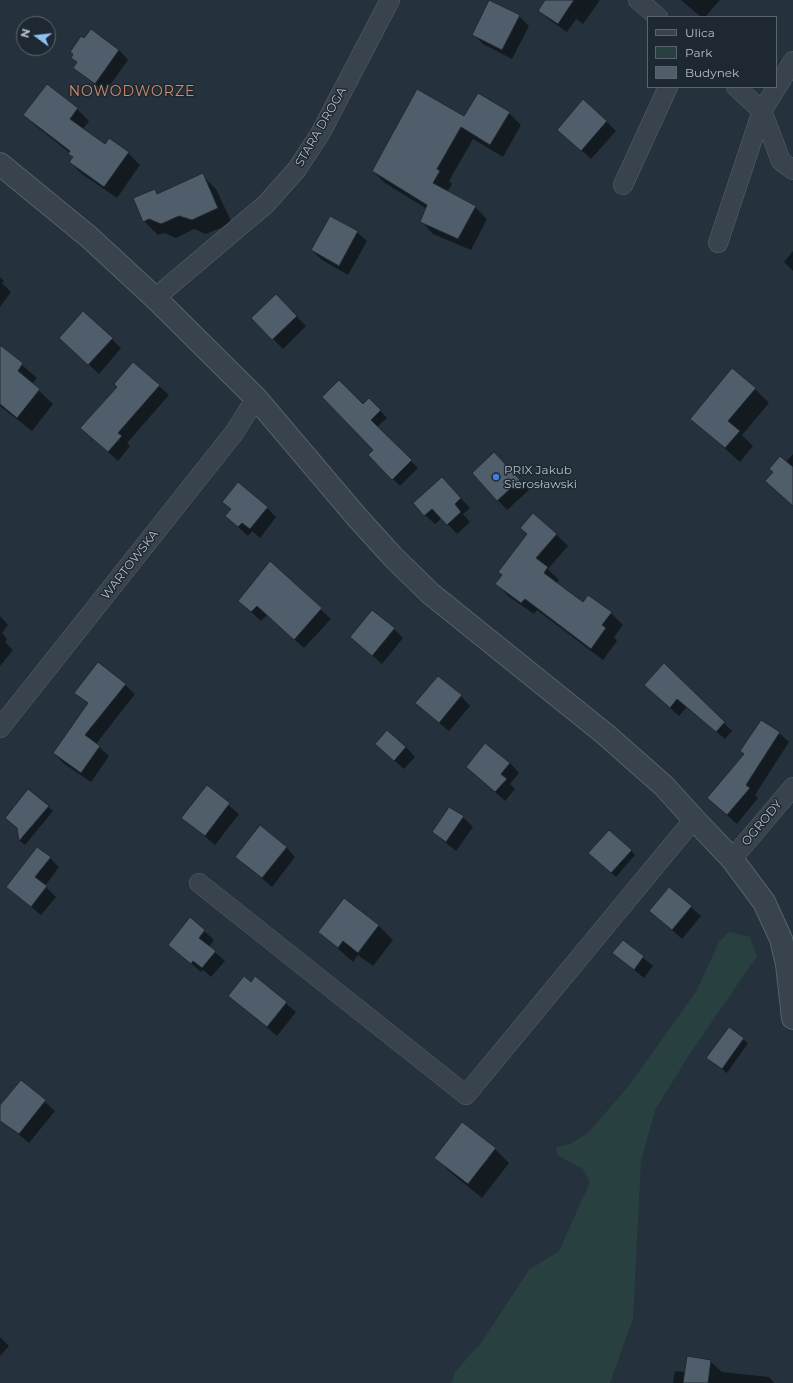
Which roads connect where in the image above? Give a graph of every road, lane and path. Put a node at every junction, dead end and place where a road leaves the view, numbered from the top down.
1 (390, 0) edge
2 (638, 0) edge
3 (657, 16) edge
4 (793, 61) edge
5 (777, 87) edge
6 (668, 88) edge
7 (737, 88) edge
8 (777, 88) edge
9 (762, 112) junction
10 (0, 164) edge
11 (793, 170) edge
12 (623, 185) dead end
13 (718, 243) dead end
14 (155, 298) junction
15 (256, 398) junction
16 (0, 728) edge
17 (793, 787) edge
18 (694, 819) junction
19 (732, 859) junction
20 (199, 883) dead end
21 (787, 939) edge
22 (793, 1018) edge

1 - 14 street, STARA DROGA
2 - 3 street
4 - 5 street
6 - 12 street
7 - 9 street
8 - 9 street
9 - 11 street
9 - 13 street
10 - 14 street
14 - 15 street
15 - 16 street, WARTOWSKA
15 - 18 street
17 - 19 street, OGRODY
18 - 19 street
18 - 20 street
19 - 21 street
21 - 22 street

